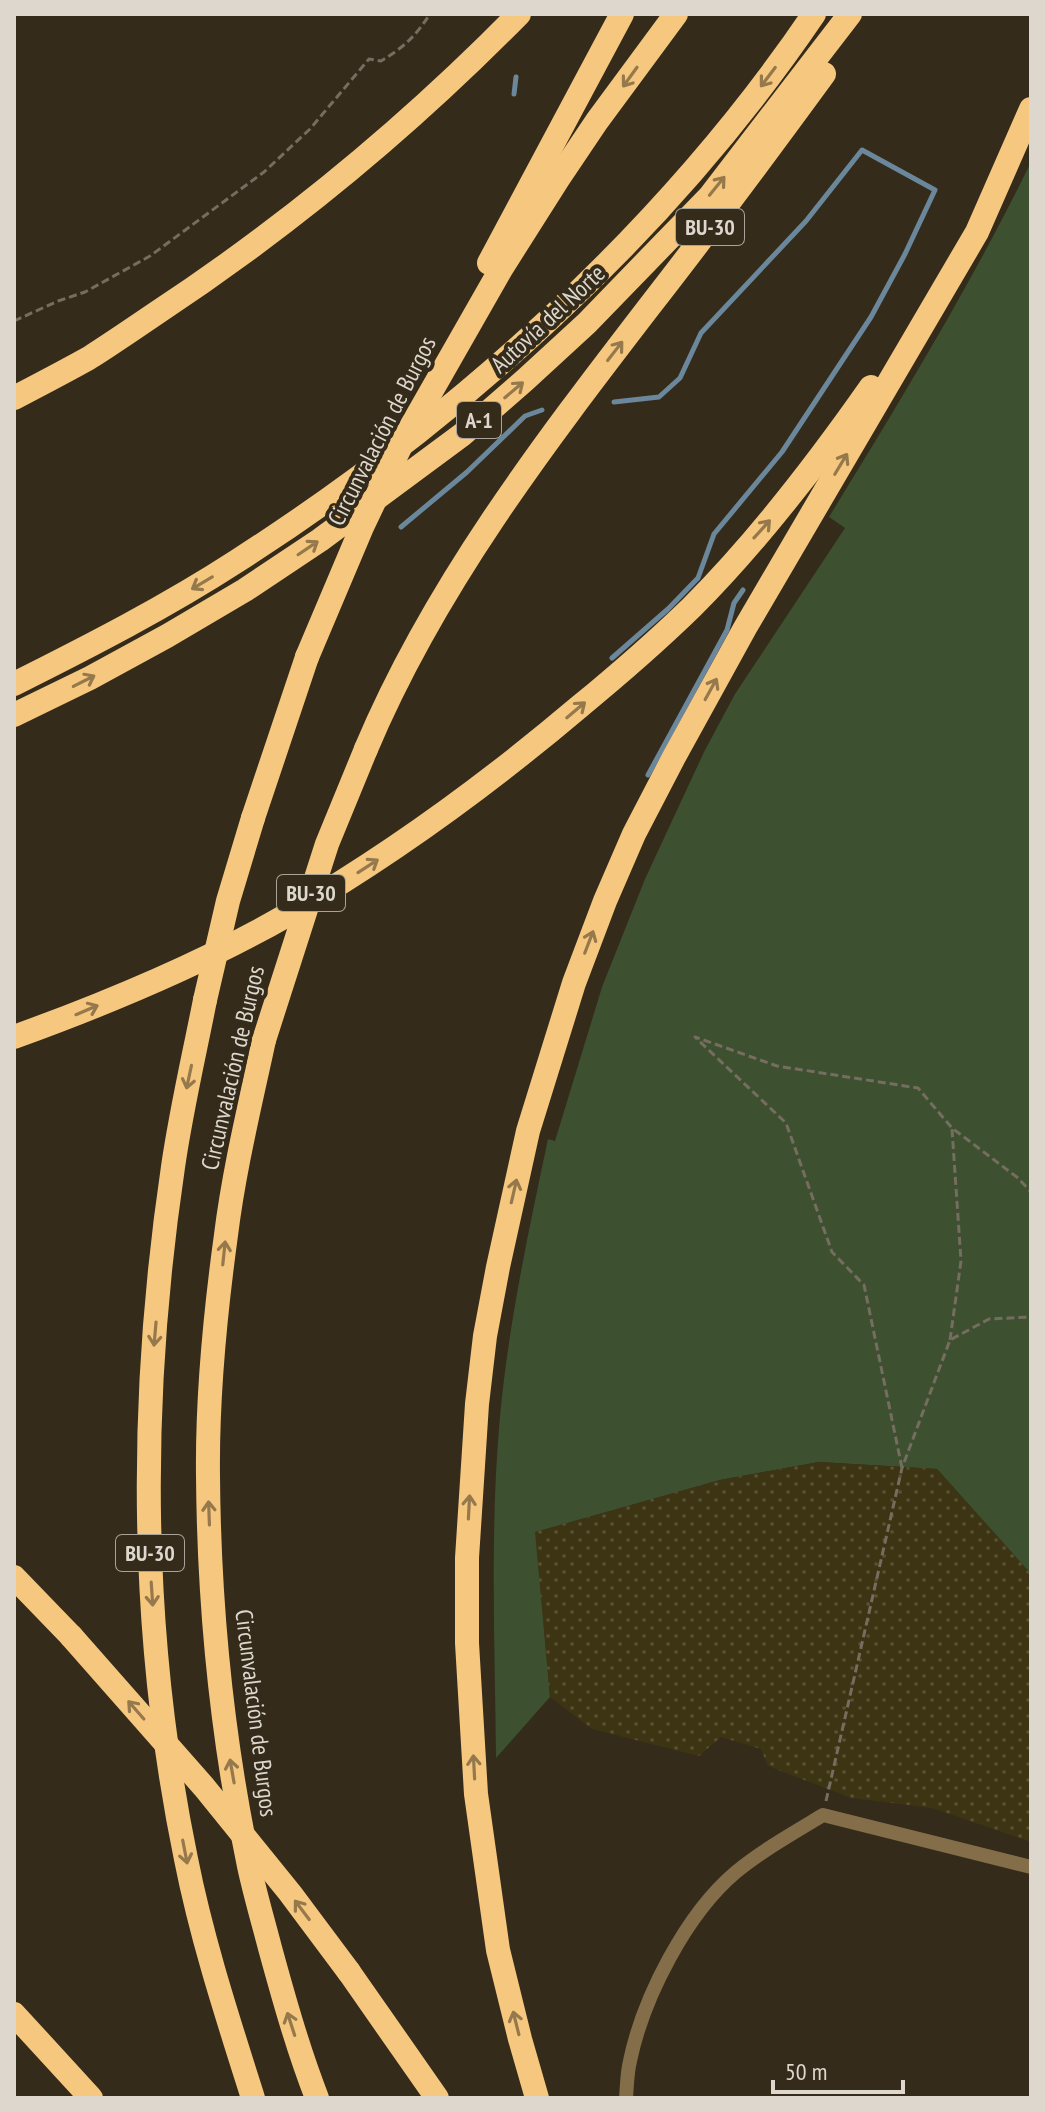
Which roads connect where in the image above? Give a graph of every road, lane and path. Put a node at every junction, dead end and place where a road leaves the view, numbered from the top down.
1 (430, 14) edge
2 (519, 14) edge
3 (622, 14) edge
4 (676, 14) edge
5 (814, 14) edge
6 (850, 14) edge
7 (862, 14) edge
8 (1031, 109) edge
9 (1004, 170) junction
10 (14, 321) edge
11 (14, 398) edge
12 (404, 439) junction
13 (14, 684) edge
14 (14, 715) edge
15 (14, 1037) edge
16 (952, 1128) junction
17 (1031, 1192) edge
18 (1031, 1317) edge
19 (950, 1340) junction
20 (902, 1468) junction
21 (14, 1577) edge
22 (823, 1815) junction
23 (1031, 1867) edge
24 (14, 2014) edge
25 (91, 2098) edge
26 (253, 2098) edge
27 (317, 2098) edge
28 (437, 2098) edge
29 (537, 2098) edge
30 (626, 2098) edge

1 - 10 path
2 - 11 highway
3 - 12 highway
4 -> 12 highway, Circunvalación de Burgos / BU-30
5 -> 13 highway, Autovía del Norte / A-1
14 -> 6 highway, Autovía del Norte / A-1
27 -> 7 highway, Circunvalación de Burgos / BU-30, bridge
8 - 9 highway
15 -> 9 highway
29 -> 9 highway
12 -> 26 highway, Circunvalación de Burgos / BU-30, bridge
16 - 17 path
16 - 19 path
16 - 20 path
18 - 19 path
19 - 20 path
20 - 22 path
28 -> 21 highway, bridge
22 - 23 street
22 - 30 street
24 - 25 highway

